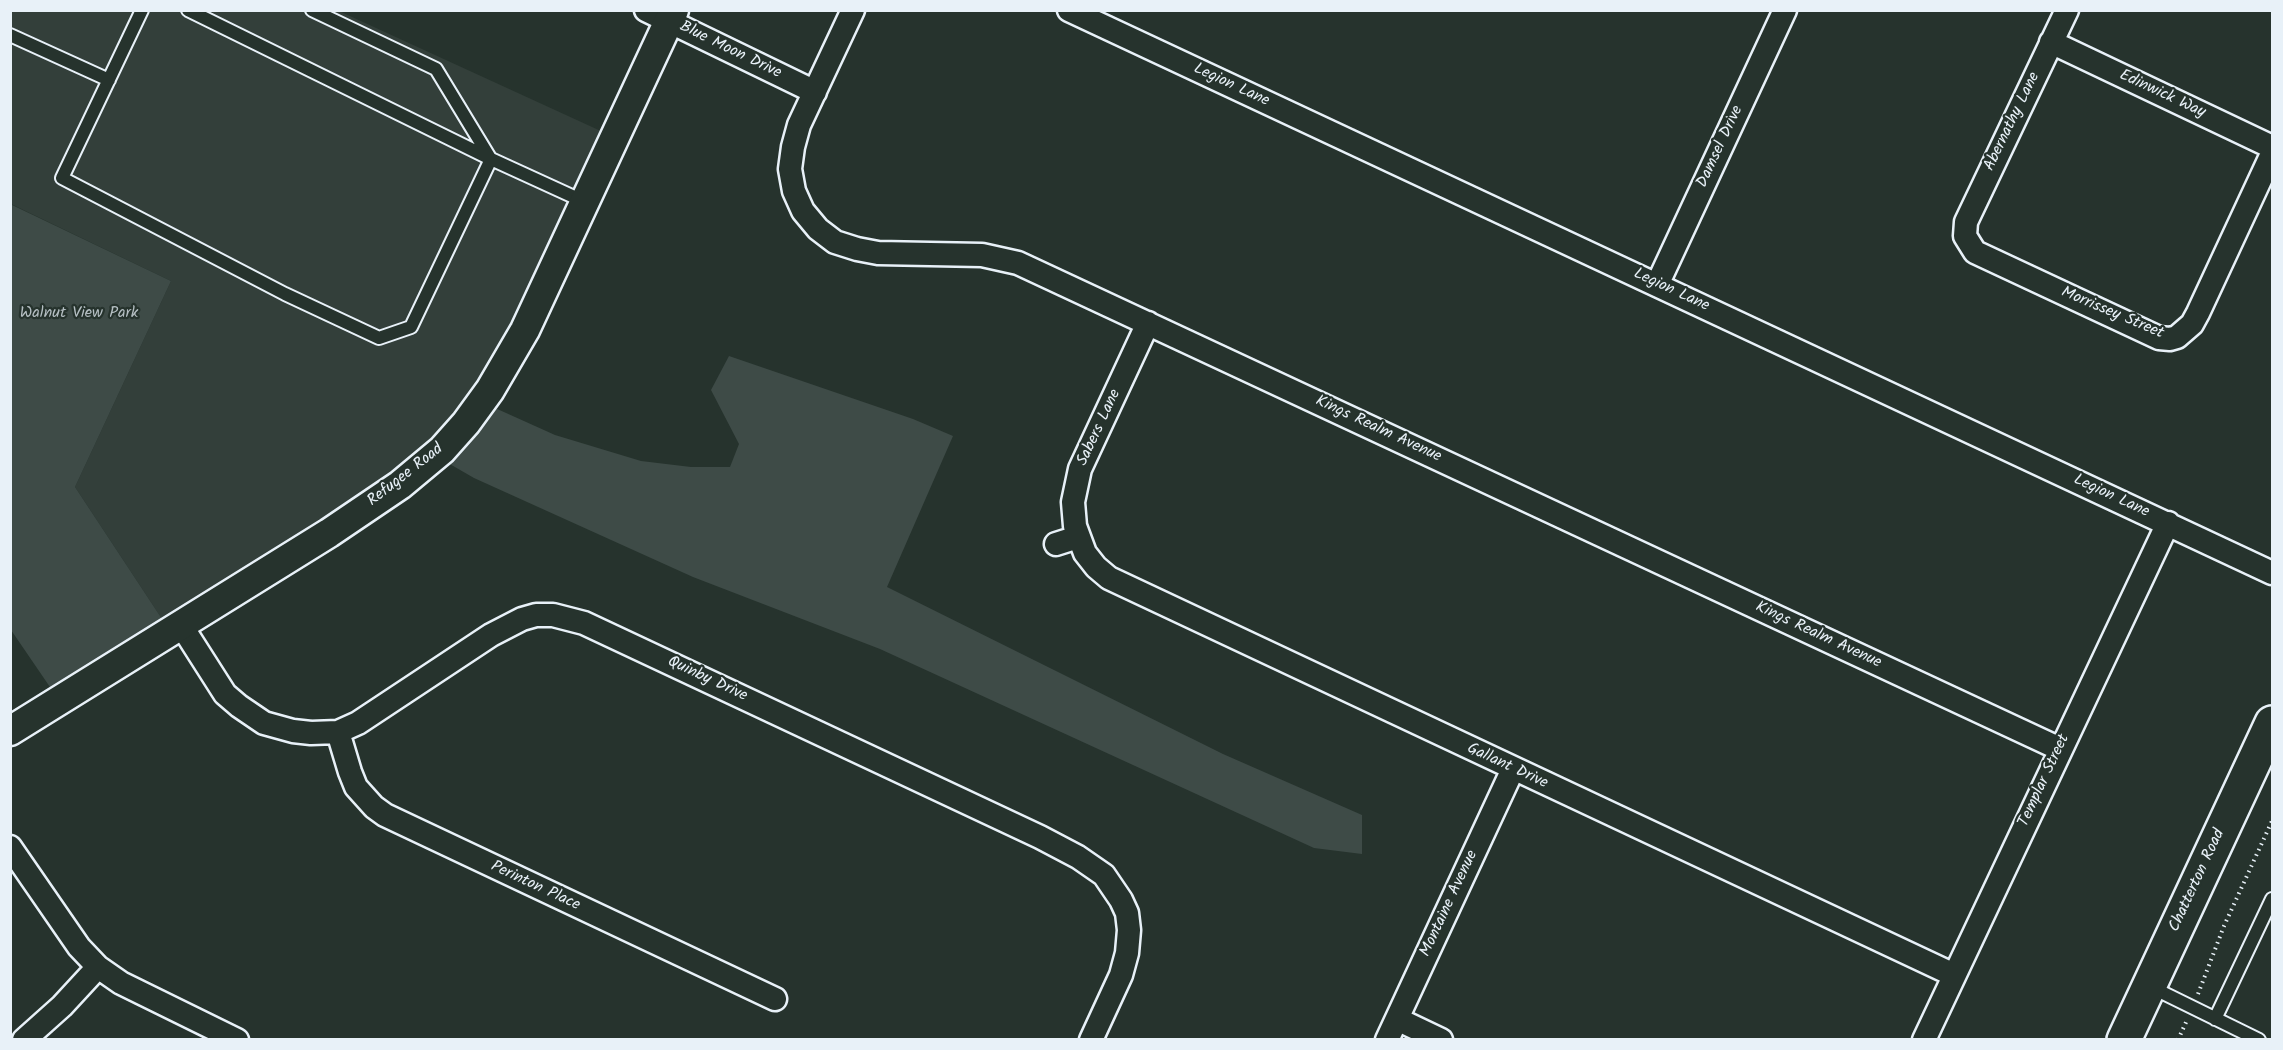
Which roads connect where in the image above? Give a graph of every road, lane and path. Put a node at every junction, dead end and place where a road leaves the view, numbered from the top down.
1 (142, 10) edge
2 (188, 10) edge
3 (312, 10) edge
4 (853, 10) edge
5 (1069, 10) edge
6 (2067, 10) edge
7 (663, 14) edge
8 (1776, 14) edge
9 (10, 35) edge
10 (2051, 42) junction
11 (109, 80) junction
12 (815, 92) junction
13 (2272, 147) edge
14 (2272, 154) edge
15 (491, 159) junction
16 (585, 202) junction
17 (1965, 236) joint
18 (1657, 285) junction
19 (1148, 323) junction
20 (2168, 523) junction
21 (1078, 537) junction
22 (1056, 544) dead end
23 (2272, 573) edge
24 (181, 625) junction
25 (2272, 723) edge
26 (10, 731) edge
27 (338, 732) junction
28 (2060, 749) junction
29 (1513, 769) junction
30 (2272, 821) edge
31 (10, 847) edge
32 (2272, 899) edge
33 (98, 967) junction
34 (1954, 975) junction
35 (2149, 985) junction
36 (775, 999) dead end
37 (2193, 1007) junction
38 (2215, 1019) junction
39 (1392, 1029) edge
40 (24, 1040) edge
41 (237, 1040) edge
42 (1091, 1040) edge
43 (1441, 1040) edge
44 (1924, 1040) edge
45 (2124, 1040) edge
46 (2178, 1040) edge
47 (2259, 1040) edge

1 - 11 lane
2 - 15 lane
3 - 15 lane
4 - 12 street
5 - 18 street, Legion Lane
6 - 10 street, Abernathy Lane
7 - 12 street, Blue Moon Drive
7 - 16 street, Refugee Road
8 - 18 street, Damsel Drive
9 - 11 lane
10 - 13 street, Edinwick Way
10 - 17 street, Abernathy Lane
11 - 15 lane
12 - 19 street, Kings Realm Avenue
14 - 17 street, Morrissey Street
15 - 16 lane
16 - 24 street, Refugee Road
18 - 20 street, Legion Lane
19 - 21 street, Sabers Lane
19 - 28 street, Kings Realm Avenue
20 - 23 street, Legion Lane
20 - 28 street, Templar Street
21 - 22 street
21 - 29 street, Gallant Drive
24 - 26 street, Refugee Road
24 - 27 street, Quinby Drive
25 - 35 main road, Chatterton Road
27 - 36 street, Perinton Place
27 - 42 street, Quinby Drive
28 - 34 street, Templar Street
29 - 34 street, Gallant Drive
29 - 39 street, Montaine Avenue
30 - 37 path
31 - 33 street
32 - 38 lane
33 - 40 street
33 - 41 street
34 - 44 street, Templar Street
35 - 37 lane
35 - 45 main road, Chatterton Road
37 - 38 lane
37 - 46 path
38 - 47 lane
39 - 43 street

